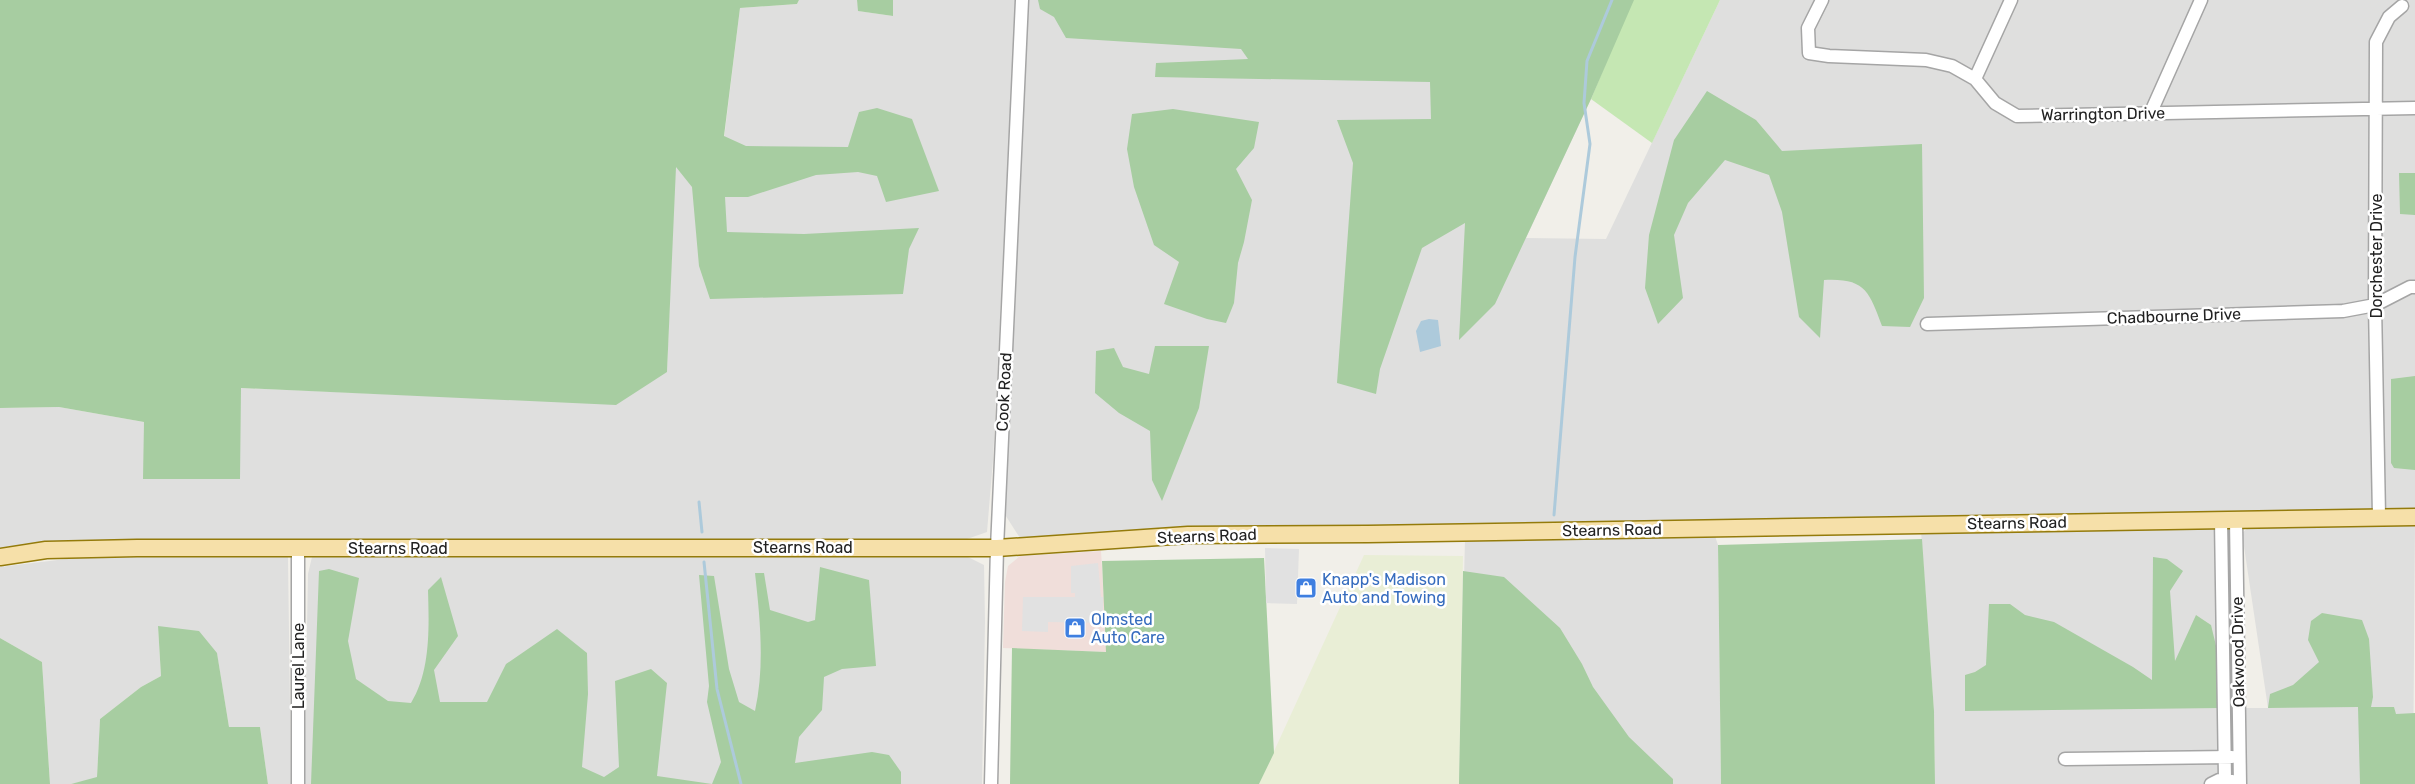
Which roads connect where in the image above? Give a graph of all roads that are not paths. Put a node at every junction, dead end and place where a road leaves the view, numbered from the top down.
1 (1022, 0) edge
2 (1822, 0) edge
3 (2011, 0) edge
4 (2201, 0) edge
5 (2402, 6) dead end
6 (1975, 79) junction
7 (2376, 108) junction
8 (2415, 108) edge
9 (2151, 112) junction
10 (2415, 287) edge
11 (2375, 305) junction
12 (1927, 324) dead end
13 (2379, 516) junction
14 (2415, 517) edge
15 (2229, 520) junction
16 (298, 548) junction
17 (996, 548) junction
18 (0, 557) edge
19 (2224, 757) junction
20 (2239, 757) junction
21 (2065, 759) dead end
22 (2234, 782) edge
23 (298, 784) edge
24 (991, 784) edge
25 (2211, 784) edge

1 - 17 street, Cook Road
2 - 6 street, Warrington Drive
3 - 6 street
4 - 9 street
5 - 7 street, Dorchester Drive
6 - 9 street, Warrington Drive
7 - 8 street, Warrington Drive
7 - 9 street, Warrington Drive
7 - 11 street, Dorchester Drive
10 - 11 street, Chadbourne Drive
11 - 12 street, Chadbourne Drive
11 - 13 street, Dorchester Drive
13 - 14 main road, Stearns Road
13 - 15 main road, Stearns Road
15 - 17 main road, Stearns Road
15 - 19 street, Oakwood Drive
15 - 20 street, Oakwood Drive
16 - 17 main road, Stearns Road
16 - 18 main road, Stearns Road
16 - 23 street, Laurel Lane
17 - 24 street, Cook Road
19 - 20 street
19 - 21 street
19 - 22 street, Oakwood Drive
20 - 22 street, Oakwood Drive
22 - 25 street

